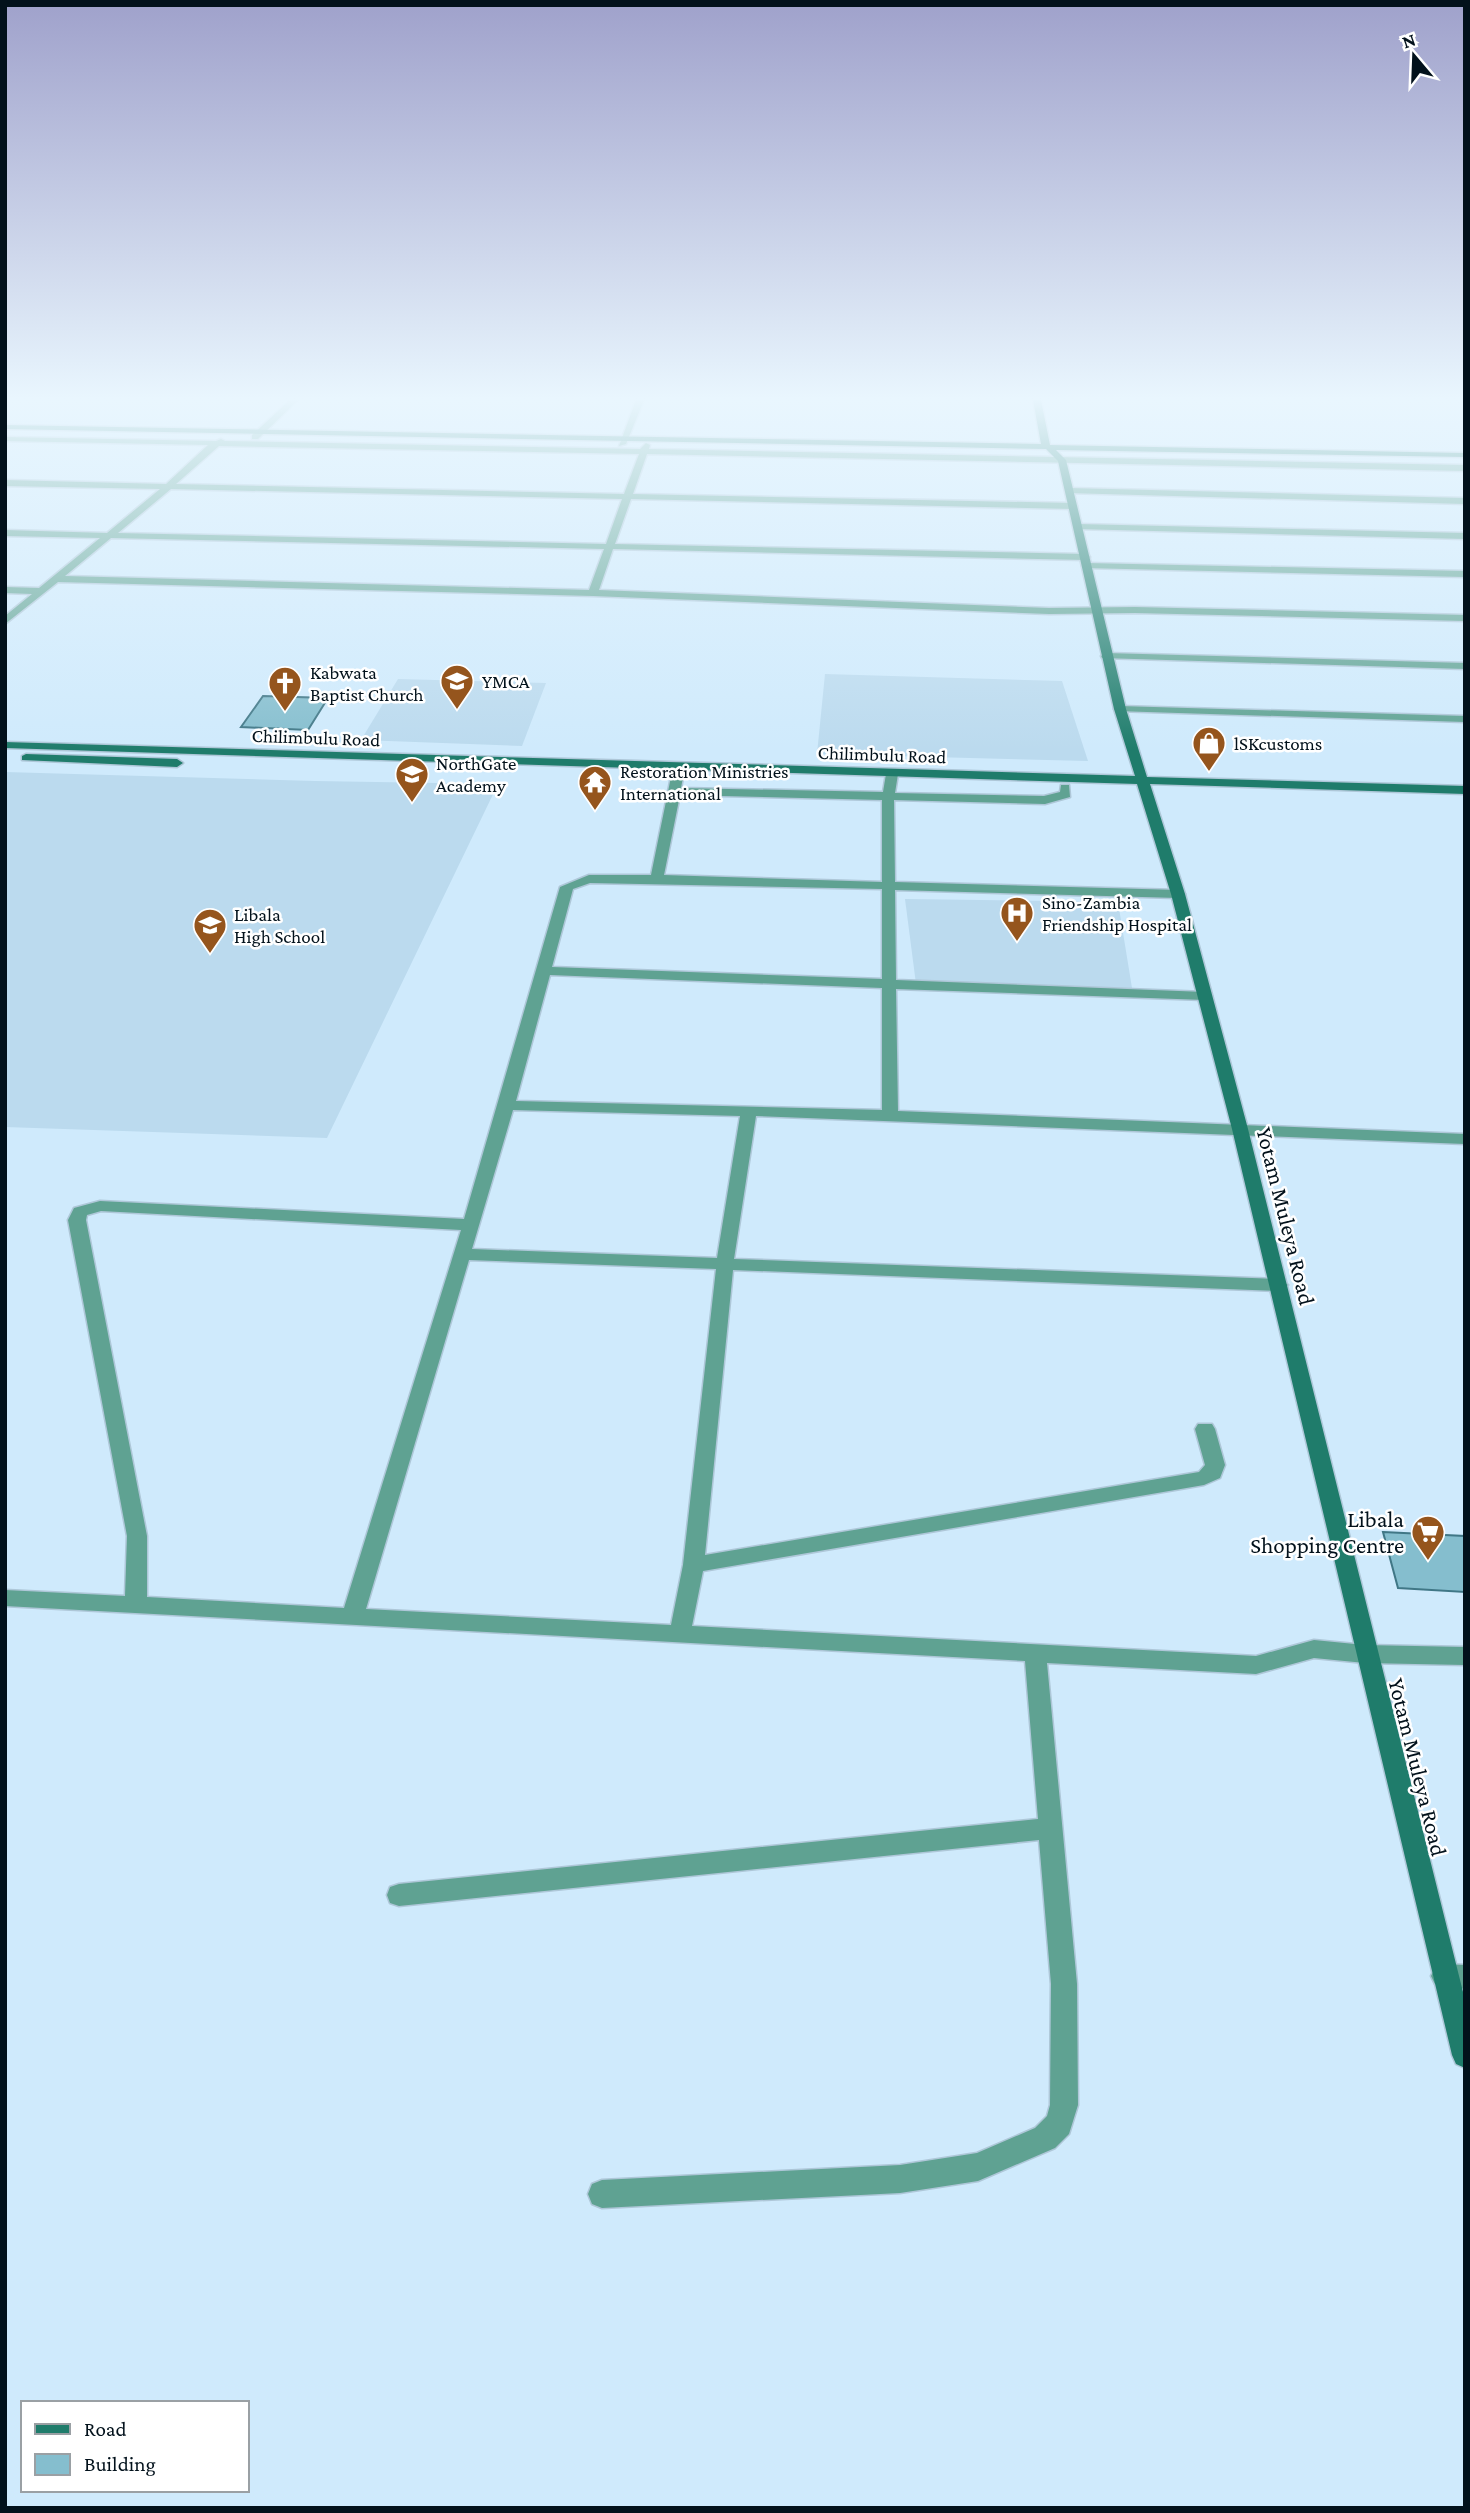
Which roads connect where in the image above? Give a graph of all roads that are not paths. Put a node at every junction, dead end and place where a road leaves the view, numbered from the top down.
1 (131, 517) edge
2 (620, 517) edge
3 (1076, 517) edge
4 (1078, 527) junction
5 (5, 533) edge
6 (110, 535) junction
7 (1465, 536) edge
8 (610, 546) junction
9 (1086, 561) junction
10 (1465, 574) edge
11 (57, 579) junction
12 (5, 590) edge
13 (41, 591) junction
14 (593, 593) junction
15 (1097, 612) junction
16 (1465, 618) edge
17 (5, 621) edge
18 (1106, 656) junction
19 (1465, 666) edge
20 (1120, 709) junction
21 (1465, 719) edge
22 (5, 746) edge
23 (5, 757) edge
24 (678, 772) junction
25 (890, 784) junction
26 (1143, 786) junction
27 (1065, 788) joint
28 (1465, 790) edge
29 (675, 791) junction
30 (1465, 800) edge
31 (657, 879) junction
32 (890, 887) junction
33 (1178, 894) junction
34 (544, 971) junction
35 (890, 984) junction
36 (1205, 996) junction
37 (507, 1105) junction
38 (749, 1112) junction
39 (890, 1115) junction
40 (1240, 1129) junction
41 (1465, 1139) edge
42 (469, 1225) junction
43 (460, 1254) junction
44 (725, 1263) junction
45 (1279, 1285) junction
46 (1205, 1429) dead end
47 (694, 1565) junction
48 (5, 1598) edge
49 (136, 1602) junction
50 (353, 1615) junction
51 (680, 1632) junction
52 (1035, 1651) junction
53 (1365, 1654) junction
54 (1465, 1656) edge
55 (1050, 1828) junction
56 (399, 1895) dead end
57 (1454, 1977) edge
58 (1465, 2054) edge
59 (602, 2194) dead end

1 - 6 street
2 - 8 street
3 - 4 main road, Yotam Muleya Road
4 - 7 street
4 - 9 main road, Yotam Muleya Road
5 - 6 street
6 - 8 street
6 - 11 street
8 - 9 street
8 - 14 street
9 - 10 street
9 - 15 main road, Yotam Muleya Road
11 - 13 street
11 - 14 street
12 - 13 street
13 - 17 street
14 - 15 street
15 - 16 street
15 - 18 main road, Yotam Muleya Road
18 - 19 street
18 - 20 main road, Yotam Muleya Road
20 - 21 street
20 - 26 main road, Yotam Muleya Road
22 - 24 main road, Chilimbulu Road
23 - 24 main road, Chilimbulu Road
24 - 25 main road, Chilimbulu Road
24 - 29 street
25 - 26 main road, Chilimbulu Road
25 - 27 street
25 - 29 street
25 - 32 street
26 - 27 main road, Chilimbulu Road
26 - 28 main road, Chilimbulu Road
26 - 30 main road, Chilimbulu Road
26 - 33 main road, Yotam Muleya Road
29 - 31 street
31 - 32 street
31 - 34 street
32 - 33 street
32 - 35 street
33 - 36 main road, Yotam Muleya Road
34 - 35 street
34 - 37 street
35 - 36 street
35 - 39 street
36 - 40 main road, Yotam Muleya Road
37 - 38 street
37 - 42 street
38 - 39 street
38 - 44 street
39 - 40 street
40 - 41 street
40 - 45 main road, Yotam Muleya Road
42 - 43 street
42 - 49 street
43 - 44 street
43 - 50 street
44 - 45 street
44 - 47 street
45 - 53 main road, Yotam Muleya Road
46 - 47 street
47 - 51 street
48 - 49 street
49 - 50 street
50 - 51 street
51 - 52 street
52 - 53 street
52 - 55 street
53 - 54 street
53 - 57 main road, Yotam Muleya Road
55 - 56 street
55 - 59 street
57 - 58 main road, Yotam Muleya Road

